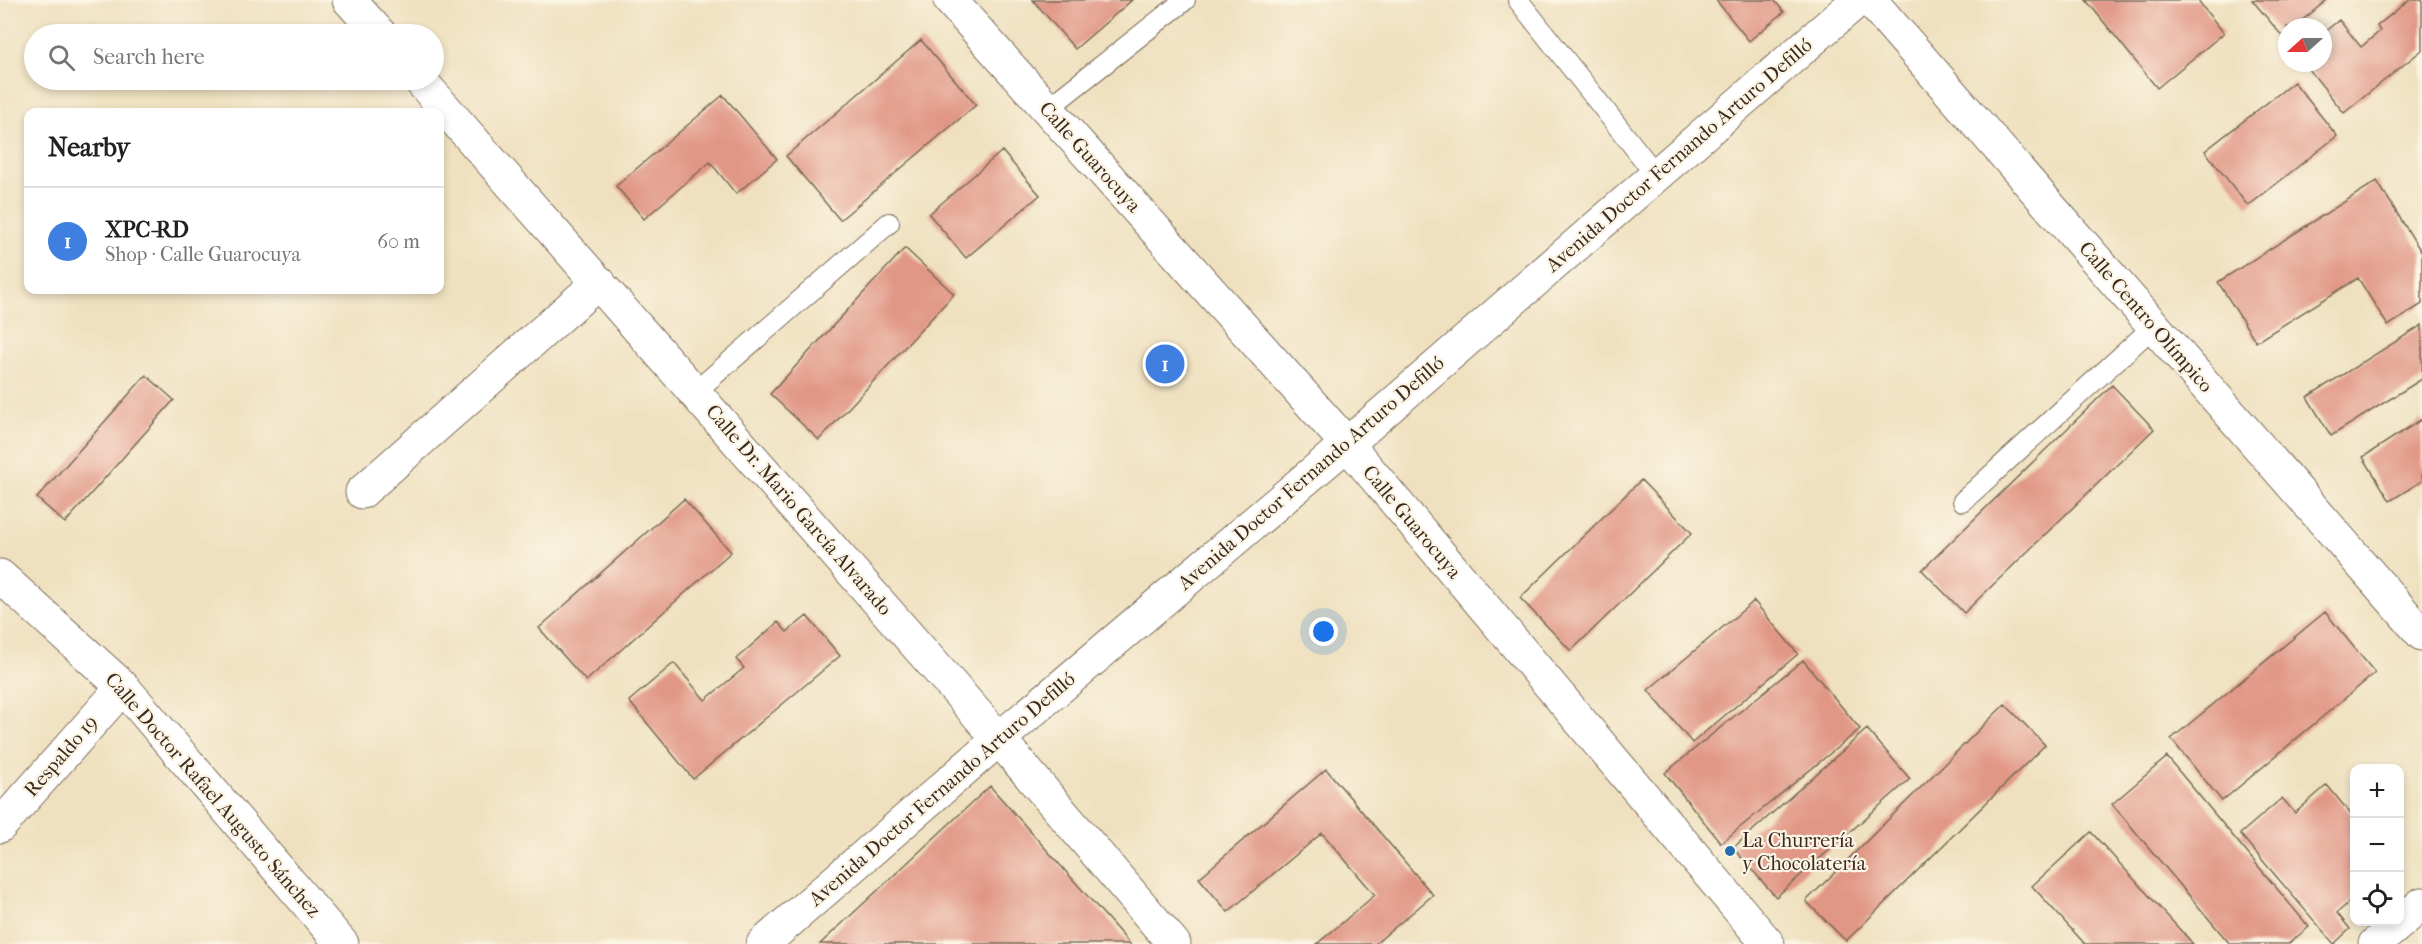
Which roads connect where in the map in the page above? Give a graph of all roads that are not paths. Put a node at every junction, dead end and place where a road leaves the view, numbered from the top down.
1 (349, 0) edge
2 (950, 0) edge
3 (1185, 0) edge
4 (1518, 0) edge
5 (1858, 0) edge
6 (1870, 0) edge
7 (371, 24) edge
8 (429, 90) edge
9 (1047, 109) junction
10 (1656, 175) junction
11 (889, 223) dead end
12 (599, 282) junction
13 (2154, 327) junction
14 (695, 392) junction
15 (1347, 444) junction
16 (362, 492) dead end
17 (1963, 501) dead end
18 (0, 576) edge
19 (2422, 634) edge
20 (123, 687) junction
21 (999, 739) junction
22 (0, 826) edge
23 (2422, 904) edge
24 (342, 944) edge
25 (763, 944) edge
26 (1174, 944) edge
27 (1768, 944) edge
28 (2375, 944) edge

1 - 7 street
2 - 9 street, Calle Guarocuya
3 - 9 lane
4 - 10 lane
5 - 10 street, Avenida Doctor Fernando Arturo Defilló
6 - 13 street, Calle Centro Olímpico
8 - 12 street, Calle Dr. Mario García Alvarado
9 - 15 street, Calle Guarocuya
10 - 15 street, Avenida Doctor Fernando Arturo Defilló
11 - 14 lane
12 - 14 street, Calle Dr. Mario García Alvarado
12 - 16 street
13 - 17 lane
13 - 19 street, Calle Centro Olímpico
14 - 21 street, Calle Dr. Mario García Alvarado
15 - 21 street, Avenida Doctor Fernando Arturo Defilló
15 - 27 street, Calle Guarocuya
18 - 20 street, Calle Doctor Rafael Augusto Sánchez
20 - 22 street, Respaldo 19
20 - 24 street, Calle Doctor Rafael Augusto Sánchez
21 - 25 street, Avenida Doctor Fernando Arturo Defilló
21 - 26 street, Calle Dr. Mario García Alvarado
23 - 28 street

